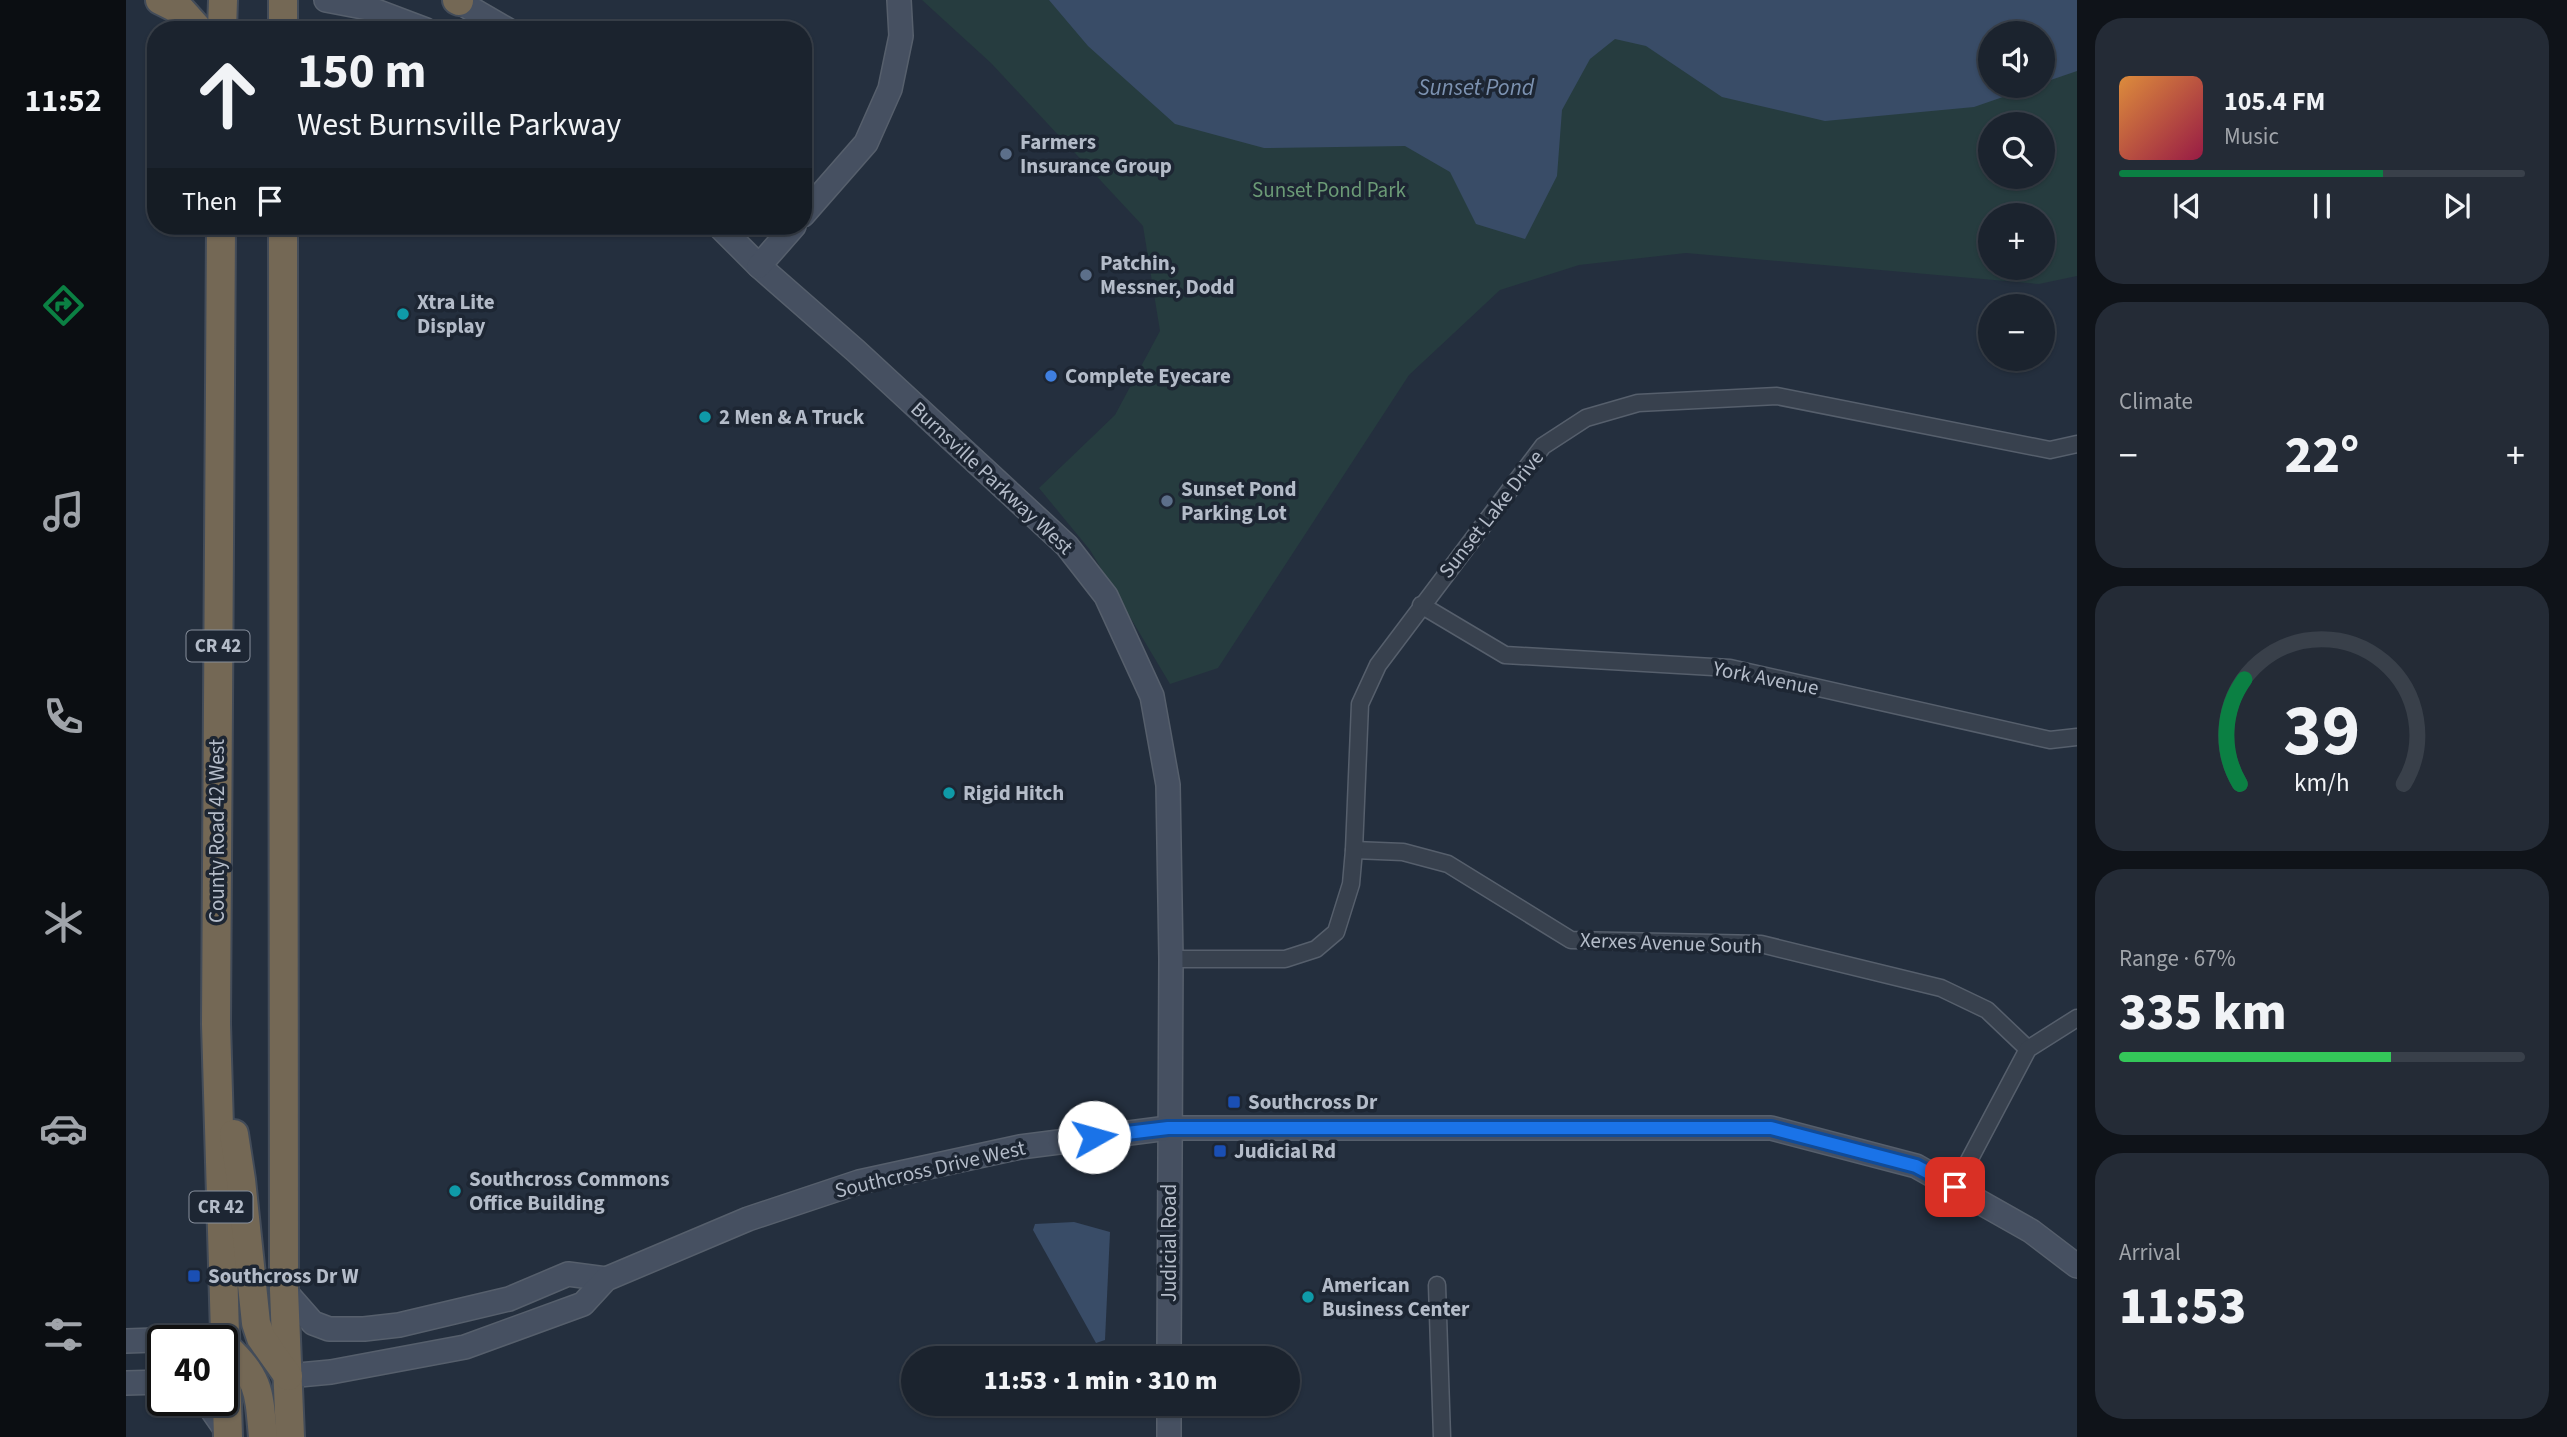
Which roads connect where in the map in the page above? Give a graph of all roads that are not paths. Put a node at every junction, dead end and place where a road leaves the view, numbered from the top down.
1 (160, 0) edge
2 (223, 0) edge
3 (283, 0) edge
4 (326, 0) edge
5 (457, 0) edge
6 (899, 0) edge
7 (191, 21) edge
8 (222, 21) edge
9 (283, 21) edge
10 (402, 21) edge
11 (493, 21) edge
12 (812, 205) edge
13 (221, 235) edge
14 (283, 235) edge
15 (728, 235) edge
16 (786, 235) edge
17 (759, 266) junction
18 (2077, 444) edge
19 (1421, 605) junction
20 (2077, 737) edge
21 (1354, 850) junction
22 (1171, 959) junction
23 (2077, 1018) edge
24 (216, 1024) junction
25 (2028, 1048) junction
26 (1168, 1128) junction
27 (1955, 1187) junction
28 (2077, 1266) edge
29 (606, 1279) junction
30 (1437, 1285) dead end
31 (284, 1290) junction
32 (223, 1325) edge
33 (147, 1340) edge
34 (126, 1341) edge
35 (1169, 1346) edge
36 (238, 1359) edge
37 (288, 1376) junction
38 (126, 1382) edge
39 (147, 1382) edge
40 (216, 1416) edge
41 (227, 1416) edge
42 (1169, 1416) edge
43 (228, 1435) edge
44 (263, 1437) edge
45 (290, 1437) edge
46 (1169, 1437) edge
47 (1442, 1437) edge

1 - 7 highway
2 - 8 highway
3 - 9 highway
4 - 10 street
5 - 11 street
6 - 12 street
13 - 24 highway, County Road 42 West / CR 42
14 - 31 highway
15 - 17 street, Burnsville Parkway West
16 - 17 street
17 - 22 street, Burnsville Parkway West
18 - 19 street, Sunset Lake Drive
19 - 20 street, York Avenue
19 - 21 street, Sunset Lake Drive
21 - 22 street, Sunset Lake Drive
21 - 25 street, Xerxes Avenue South
22 - 26 street, Burnsville Parkway West
23 - 25 street
24 - 32 highway, County Road 42 West / CR 42
24 - 37 highway
25 - 27 street
26 - 27 street, Southcross Drive West
26 - 29 street, Southcross Drive West
26 - 35 street, Judicial Road
27 - 28 street, Southcross Drive West
29 - 31 street
29 - 37 street, Southcross Drive West
30 - 47 street
31 - 37 highway
33 - 34 street
36 - 44 highway
37 - 45 highway
38 - 39 street
40 - 43 street
41 - 43 highway, County Road 42 West / CR 42
42 - 46 street

